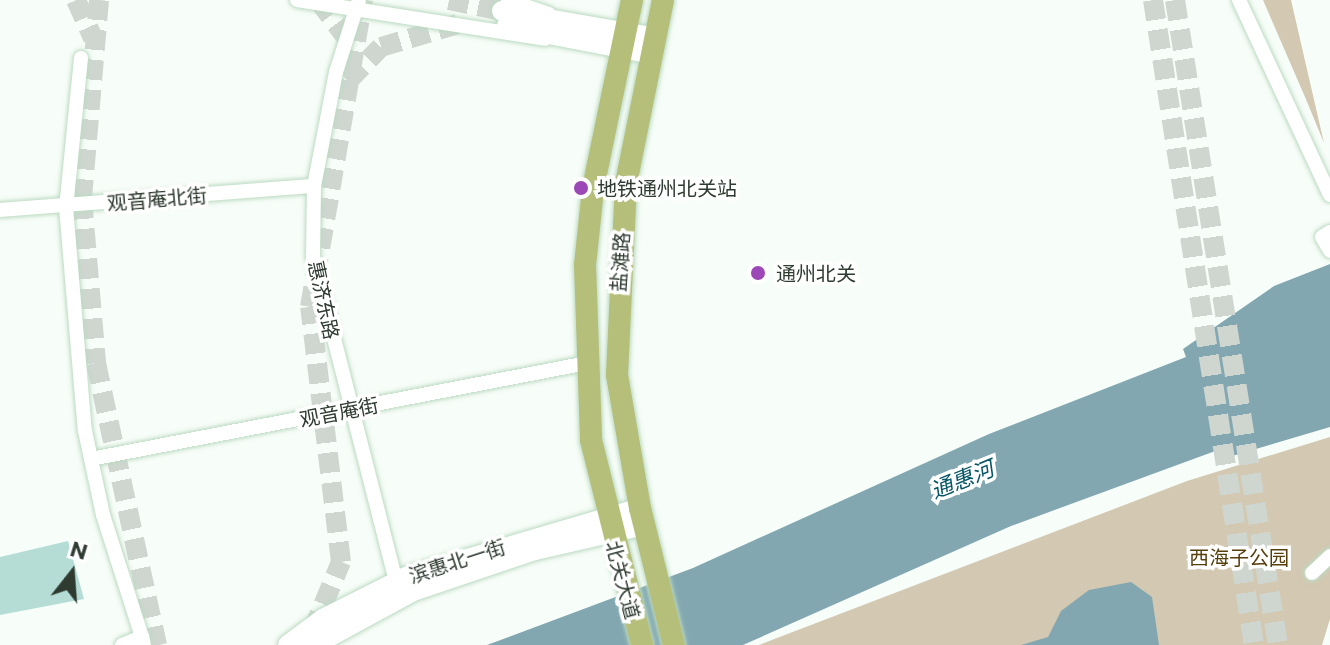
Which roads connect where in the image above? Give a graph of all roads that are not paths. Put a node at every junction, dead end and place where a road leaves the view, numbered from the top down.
1 (297, 0) edge
2 (632, 0) edge
3 (663, 0) edge
4 (1239, 0) edge
5 (358, 5) edge
6 (506, 12) tunnel mouth
7 (565, 30) junction
8 (622, 41) junction
9 (654, 46) junction
10 (81, 58) dead end
11 (314, 186) junction
12 (1330, 195) edge
13 (66, 207) junction
14 (0, 210) edge
15 (1330, 232) edge
16 (1330, 251) edge
17 (587, 363) junction
18 (350, 410) junction
19 (91, 459) junction
20 (642, 517) junction
21 (608, 523) junction
22 (1330, 556) edge
23 (1312, 573) dead end
24 (398, 590) junction
25 (143, 641) edge
26 (122, 645) edge
27 (288, 645) edge
28 (314, 645) edge
29 (642, 645) edge
30 (674, 645) edge

1 - 5 street
2 - 8 main road, 盐滩路
3 - 9 main road, 盐滩路
4 - 12 street
5 - 7 street
5 - 11 street, 惠济东路
6 - 7 street
7 - 8 street
8 - 9 street
8 - 17 main road, 盐滩路
9 - 20 main road, 盐滩路
10 - 13 street
11 - 13 street, 观音庵北街
11 - 18 street, 惠济东路
13 - 14 street, 观音庵北街
13 - 19 street
15 - 16 street
17 - 18 street, 观音庵街
17 - 21 main road, 盐滩路
18 - 19 street, 观音庵街
18 - 24 street, 惠济东路
19 - 25 street
20 - 21 street, 滨惠北一街
20 - 30 main road, 北关大道
21 - 24 street, 滨惠北一街
21 - 29 main road, 北关大道
22 - 23 street
24 - 27 street, 滨惠北一街
24 - 28 street, 滨惠北一街
25 - 26 street

